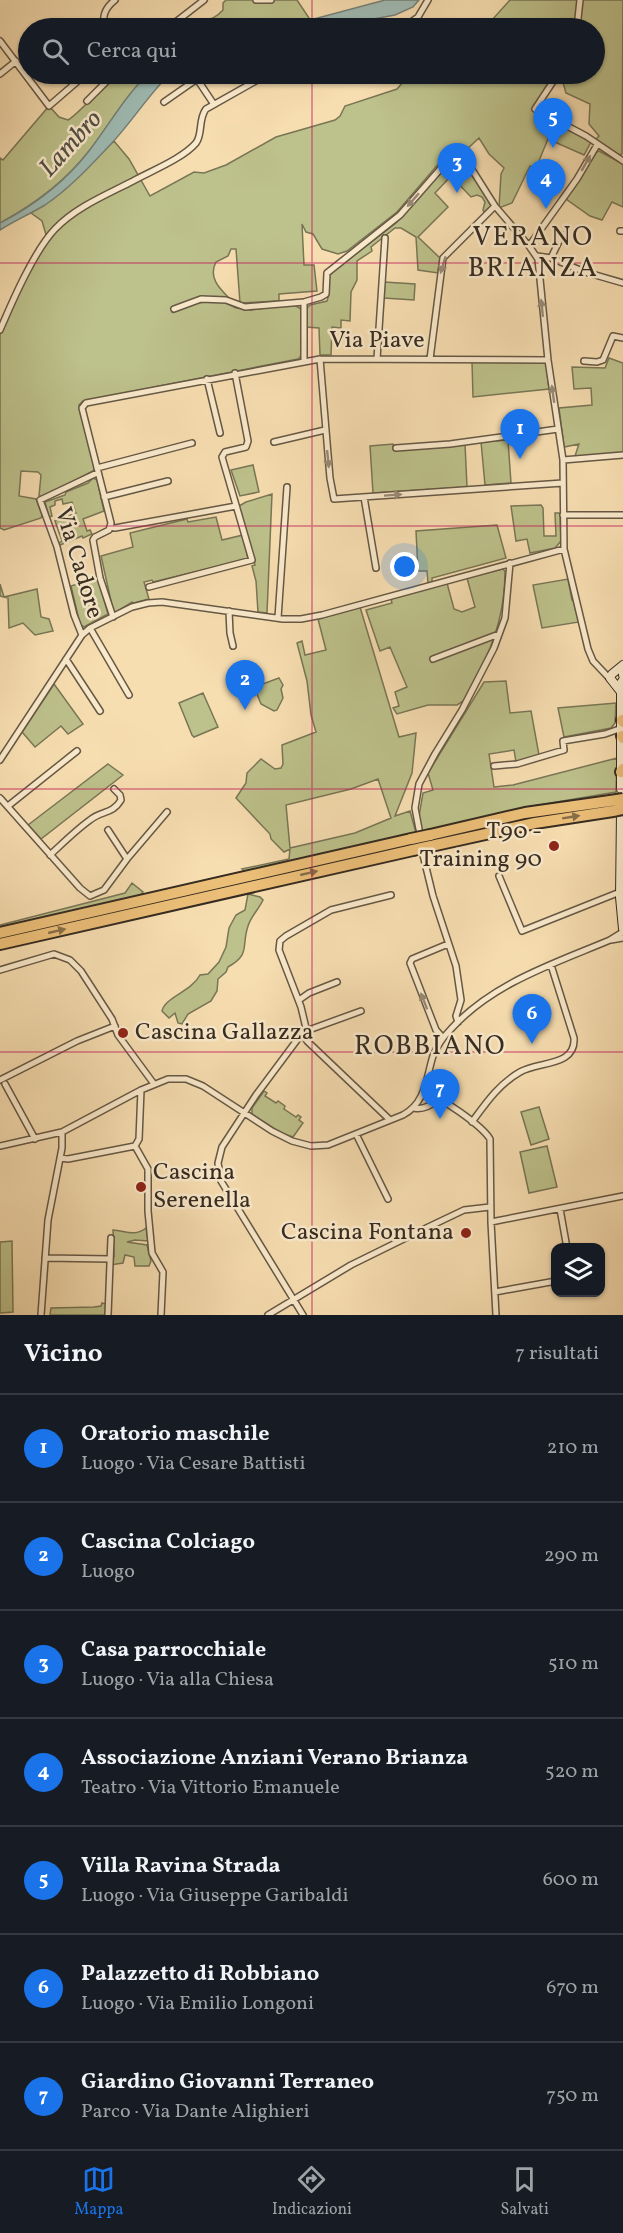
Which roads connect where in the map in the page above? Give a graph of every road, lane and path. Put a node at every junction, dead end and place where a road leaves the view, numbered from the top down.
1 (115, 0) edge
2 (204, 0) edge
3 (256, 0) edge
4 (271, 0) edge
5 (428, 0) edge
6 (580, 0) edge
7 (105, 18) edge
8 (181, 18) edge
9 (417, 18) edge
10 (578, 18) edge
11 (0, 41) edge
12 (16, 61) junction
13 (18, 64) edge
14 (0, 74) edge
15 (33, 84) edge
16 (74, 84) edge
17 (104, 84) edge
18 (190, 84) edge
19 (200, 84) edge
20 (250, 84) edge
21 (551, 84) edge
22 (87, 100) dead end
23 (164, 102) dead end
24 (213, 104) junction
25 (597, 145) junction
26 (622, 160) edge
27 (495, 206) junction
28 (562, 235) dead end
29 (385, 238) dead end
30 (529, 246) junction
31 (537, 256) junction
32 (551, 258) junction
33 (623, 284) edge
34 (304, 302) junction
35 (174, 309) dead end
36 (0, 330) edge
37 (623, 338) edge
38 (320, 359) junction
39 (377, 359) junction
40 (430, 359) junction
41 (548, 360) junction
42 (304, 361) junction
43 (584, 361) dead end
44 (235, 374) junction
45 (207, 379) junction
46 (558, 429) junction
47 (325, 430) junction
48 (220, 434) dead end
49 (274, 442) dead end
50 (192, 443) dead end
51 (396, 448) dead end
52 (623, 456) edge
53 (563, 459) junction
54 (97, 470) junction
55 (168, 481) dead end
56 (563, 483) junction
57 (286, 487) dead end
58 (104, 497) junction
59 (364, 497) junction
60 (236, 506) junction
61 (563, 515) junction
62 (623, 515) edge
63 (110, 527) junction
64 (564, 549) junction
65 (510, 563) junction
66 (376, 568) dead end
67 (149, 587) dead end
68 (229, 611) junction
69 (112, 617) junction
70 (278, 618) junction
71 (90, 628) junction
72 (499, 634) junction
73 (82, 635) junction
74 (233, 645) dead end
75 (66, 659) junction
76 (433, 659) dead end
77 (620, 677) edge
78 (129, 695) dead end
79 (99, 711) dead end
80 (622, 733) edge
81 (77, 751) dead end
82 (0, 760) edge
83 (494, 766) dead end
84 (622, 770) edge
85 (114, 789) dead end
86 (622, 794) edge
87 (0, 798) edge
88 (8, 806) junction
89 (617, 808) edge
90 (167, 812) dead end
91 (419, 828) dead end
92 (108, 830) dead end
93 (416, 848) junction
94 (50, 855) junction
95 (127, 859) junction
96 (499, 876) dead end
97 (620, 892) junction
98 (391, 895) dead end
99 (623, 929) edge
100 (0, 933) edge
101 (623, 938) edge
102 (610, 940) junction
103 (0, 944) edge
104 (448, 944) junction
105 (551, 965) junction
106 (0, 970) edge
107 (337, 982) dead end
108 (299, 1000) junction
109 (361, 1011) dead end
110 (458, 1022) junction
111 (115, 1026) junction
112 (303, 1032) junction
113 (444, 1038) junction
114 (3, 1082) edge
115 (154, 1084) junction
116 (424, 1089) junction
117 (141, 1090) junction
118 (438, 1098) junction
119 (414, 1108) junction
120 (244, 1113) junction
121 (390, 1120) junction
122 (471, 1122) junction
123 (62, 1132) junction
124 (356, 1134) junction
125 (35, 1139) junction
126 (0, 1146) edge
127 (135, 1146) junction
128 (60, 1158) junction
129 (623, 1196) edge
130 (388, 1199) dead end
131 (490, 1207) junction
132 (560, 1209) junction
133 (491, 1222) junction
134 (111, 1238) dead end
135 (566, 1243) edge
136 (45, 1258) junction
137 (110, 1259) junction
138 (551, 1282) edge
139 (495, 1292) junction
140 (294, 1299) junction
141 (41, 1315) edge
142 (108, 1315) edge
143 (161, 1315) edge
144 (268, 1315) edge
145 (303, 1315) edge
146 (496, 1315) edge

1 - 7 street
2 - 8 street
3 - 4 street
5 - 9 street
6 - 10 street
11 - 12 street
12 - 13 street
12 - 14 street
15 - 16 street
17 - 22 street
18 - 23 street
19 - 24 street
20 - 24 street
21 - 25 street
24 - 36 street
25 - 26 street
30 -> 25 street
27 - 30 street
27 -> 34 street
27 -> 40 street
28 - 32 street
29 - 39 street
30 - 31 street
31 - 32 street
41 -> 31 street
32 - 33 street
34 - 35 street
34 - 42 street
37 - 43 street
38 - 39 street, Via Piave
38 - 42 street, Via Piave
38 - 47 street
39 - 40 street, Via Piave
40 - 41 street, Via Piave
46 -> 41 street
42 - 44 street, Via Piave
44 - 45 street, Via Piave
44 - 60 street
45 - 48 street
45 - 54 street, Via Piave
46 - 51 street
46 - 53 street
47 - 49 street
47 -> 59 street
50 - 54 street
52 - 53 street
53 - 56 street
54 - 58 street, Via Piave
54 - 73 street, Via Cadore
55 - 58 street
59 -> 56 street
56 - 61 street
57 - 70 street
58 - 63 street, Via Piave
59 - 66 street
60 - 63 street
60 - 67 street
61 - 62 street
61 - 64 street
63 - 69 street
64 - 65 street
64 - 77 street
65 - 70 street
65 - 72 street
68 - 69 street
68 - 70 street
68 - 74 street
69 - 71 street
71 - 73 street
71 - 78 street
72 - 76 street
72 - 91 street
73 - 75 street
75 - 79 street
75 - 82 street
77 - 80 main road
80 - 83 street
80 - 84 main road
81 - 88 street
84 - 86 main road
85 - 94 street
86 - 89 highway, bridge
87 - 88 street
88 - 94 street
89 - 93 highway, bridge
89 - 97 main road
90 - 95 street
92 - 95 street
93 - 100 highway
103 -> 93 highway
93 - 104 street
94 - 95 street
96 - 97 street
97 - 99 main road
98 - 108 street
99 - 102 street
101 - 102 street
102 - 105 street
104 - 110 street
113 -> 104 street
105 - 110 street
105 - 122 street
106 - 111 street
107 - 108 street
108 - 112 street
109 - 112 street
110 - 113 street
111 - 114 street
111 - 115 street
112 - 120 street
112 - 121 street
113 - 116 street
114 - 125 street
115 - 117 street
115 - 120 street
116 - 118 street
116 - 119 street
117 - 123 street
117 - 127 street
118 - 119 street
118 - 122 street
119 - 121 street
120 - 124 street
120 - 140 street
121 - 124 street
122 - 131 street
123 - 125 street
123 - 128 street
124 - 130 street
125 - 126 street
127 - 128 street
127 - 143 street
128 - 136 street
129 - 132 street
131 - 133 street
131 - 140 street
132 - 133 street
132 - 135 street
133 - 139 street
134 - 137 street
136 - 137 street
136 - 141 street
137 - 142 street
138 - 139 street
139 - 146 street
140 - 144 street
140 - 145 street

